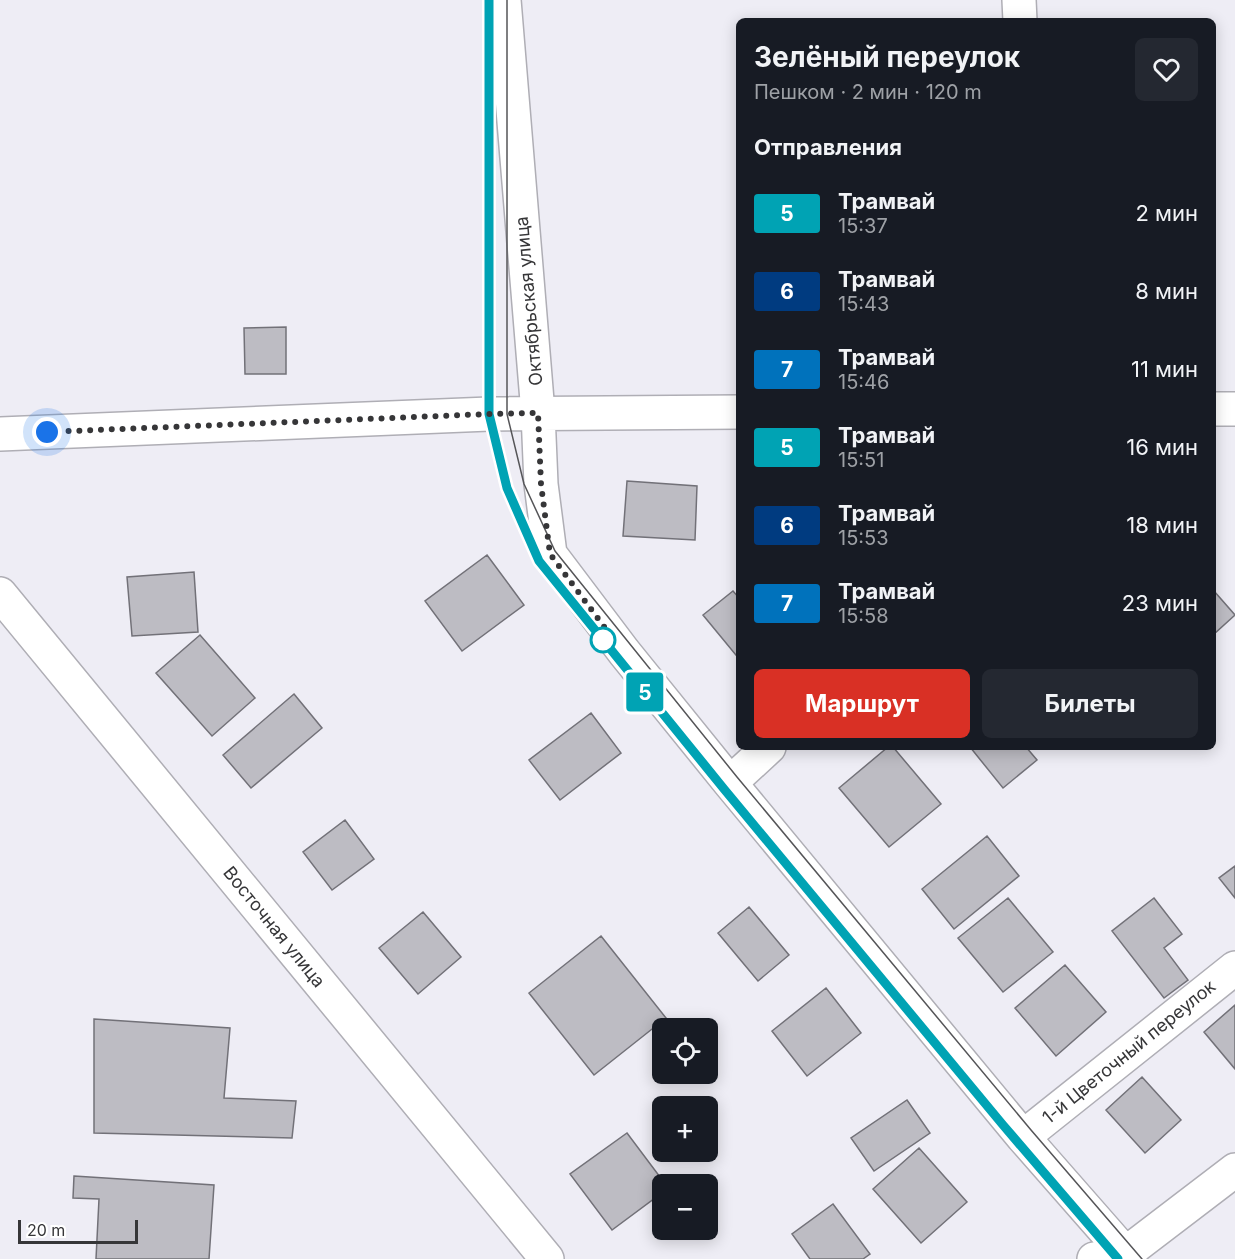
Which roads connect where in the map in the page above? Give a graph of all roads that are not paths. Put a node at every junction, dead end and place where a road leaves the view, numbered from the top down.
1 (504, 0) edge
2 (1019, 0) edge
3 (1020, 18) edge
4 (1235, 409) edge
5 (1216, 410) edge
6 (736, 412) edge
7 (538, 413) junction
8 (0, 434) edge
9 (0, 594) edge
10 (766, 750) edge
11 (730, 783) junction
12 (1235, 968) edge
13 (1023, 1137) junction
14 (1235, 1170) edge
15 (1116, 1257) edge
16 (547, 1259) edge

1 - 7 street, Октябрьская улица
2 - 3 street
4 - 5 street
6 - 7 street
7 - 8 street
7 - 11 street, Октябрьская улица
9 - 16 street, Восточная улица
10 - 11 street
11 - 13 street, Октябрьская улица
12 - 13 street, 1-й Цветочный переулок
13 - 15 street, Октябрьская улица
14 - 15 street

